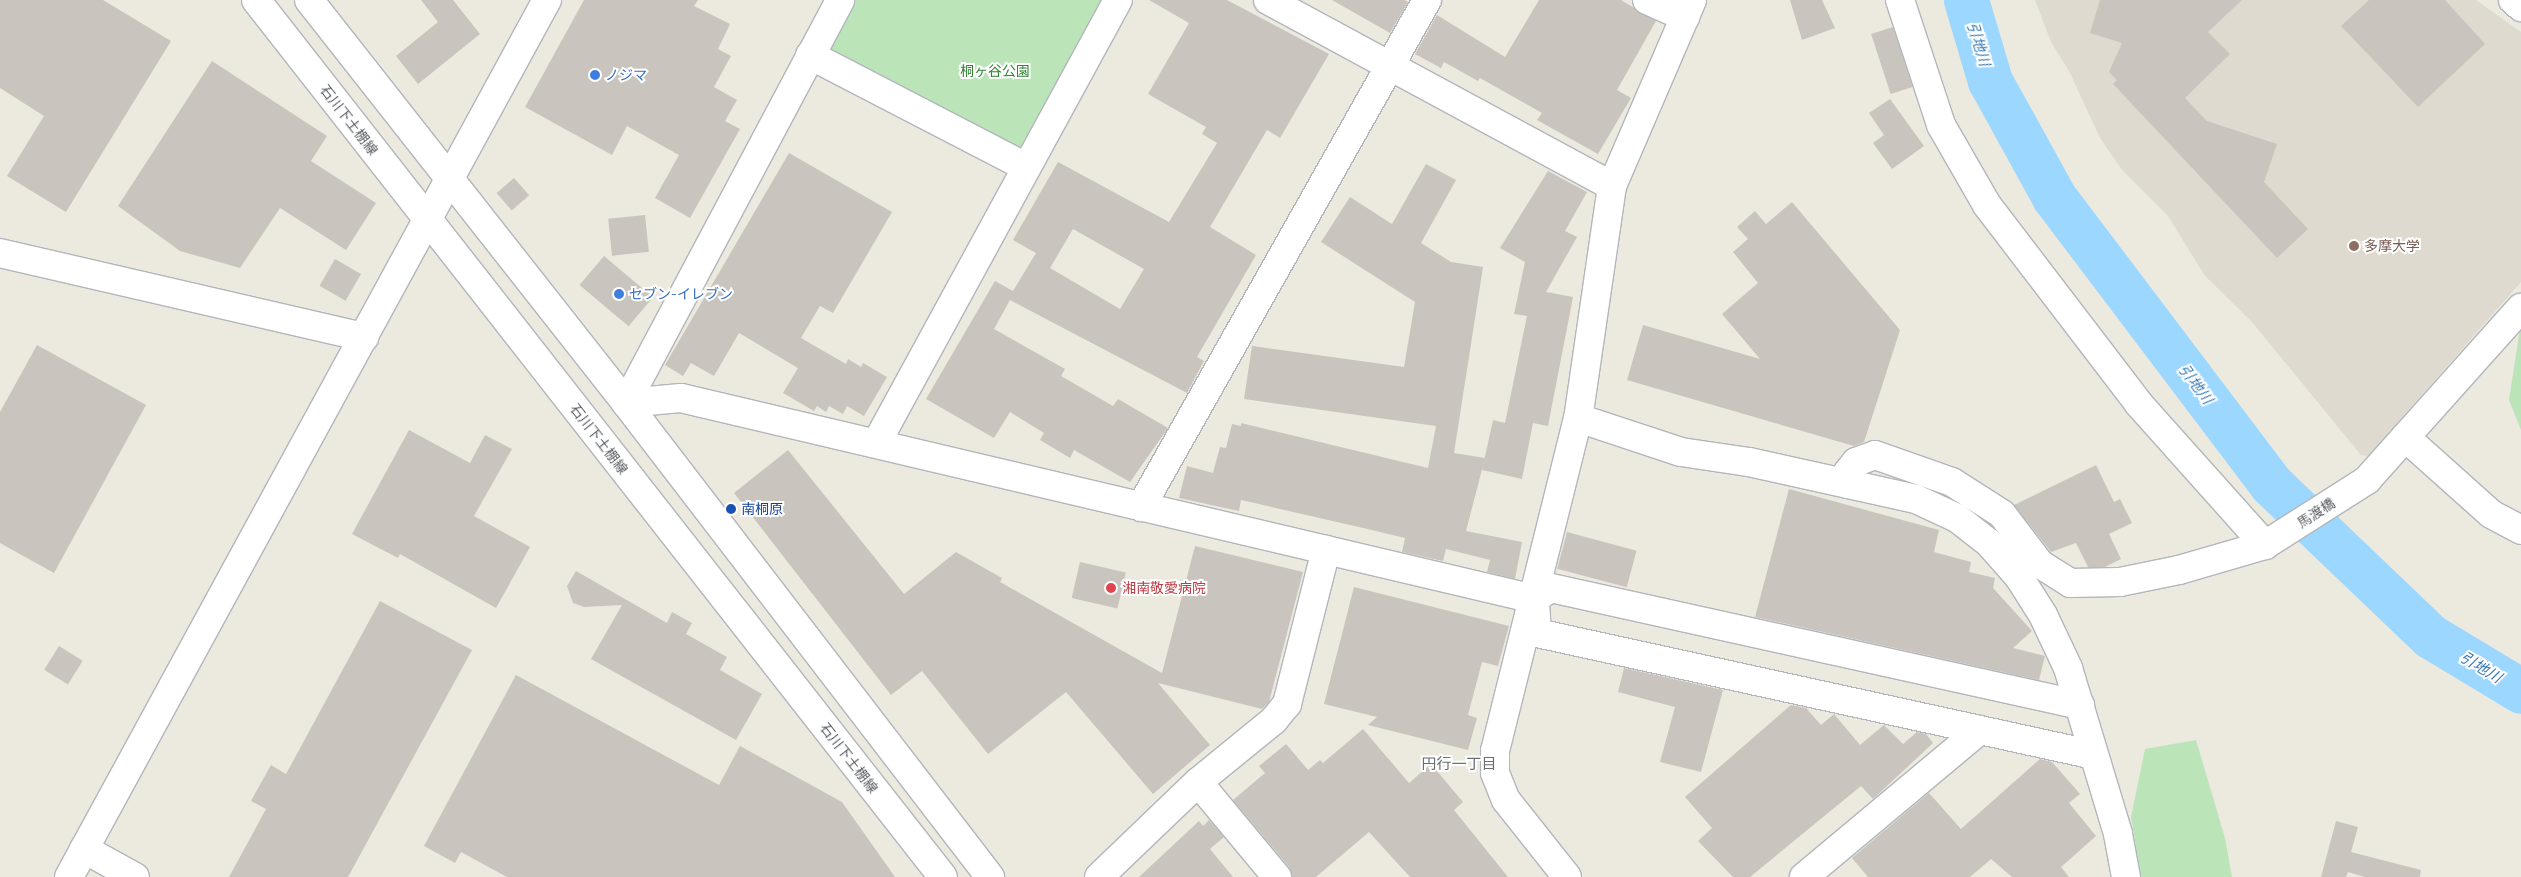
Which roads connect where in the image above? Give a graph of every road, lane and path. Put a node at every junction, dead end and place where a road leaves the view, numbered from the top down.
1 (256, 0) edge
2 (309, 0) edge
3 (547, 0) edge
4 (840, 0) edge
5 (1118, 0) edge
6 (1268, 0) edge
7 (1427, 0) edge
8 (1647, 0) edge
9 (1900, 0) edge
10 (2513, 0) edge
11 (2521, 6) edge
12 (1689, 8) edge
13 (810, 55) junction
14 (1392, 68) junction
15 (1024, 166) junction
16 (449, 180) junction
17 (1612, 186) junction
18 (427, 222) junction
19 (0, 254) edge
20 (2521, 308) edge
21 (364, 337) junction
22 (626, 403) junction
23 (1578, 418) junction
24 (2405, 437) junction
25 (877, 442) junction
26 (1848, 484) junction
27 (1141, 507) junction
28 (2521, 530) edge
29 (2270, 542) junction
30 (1326, 550) junction
31 (1534, 599) junction
32 (2080, 706) junction
33 (1980, 730) junction
34 (2094, 755) junction
35 (1198, 782) junction
36 (84, 849) junction
37 (69, 877) edge
38 (135, 877) edge
39 (943, 877) edge
40 (990, 877) edge
41 (1099, 877) edge
42 (1276, 877) edge
43 (1567, 877) edge
44 (1804, 877) edge
45 (2126, 877) edge

1 - 18 street, 石川下土棚線
2 - 16 street
3 - 16 street
4 - 13 street
5 - 15 street
6 - 14 street
7 - 14 street
8 - 12 street
9 - 29 street
10 - 11 street
12 - 17 street
13 - 15 street
13 - 22 street
14 - 17 street
14 - 27 street
15 - 25 street
16 - 18 street
16 - 22 street
17 - 23 street
18 - 21 street
18 - 39 street, 石川下土棚線
19 - 21 street
20 - 24 street, 馬渡橋
21 - 36 street
22 - 25 street
22 - 40 street
23 - 26 street
23 - 31 street
24 - 28 street
24 - 29 street, 馬渡橋
25 - 27 street
26 - 29 street, 馬渡橋
26 - 32 street
27 - 30 street
30 - 31 street
30 - 35 street
31 - 32 street
31 - 33 street
31 - 43 street
32 - 34 street
33 - 34 street
33 - 44 street
34 - 45 street
35 - 41 street
35 - 42 street
36 - 37 street
36 - 38 street

